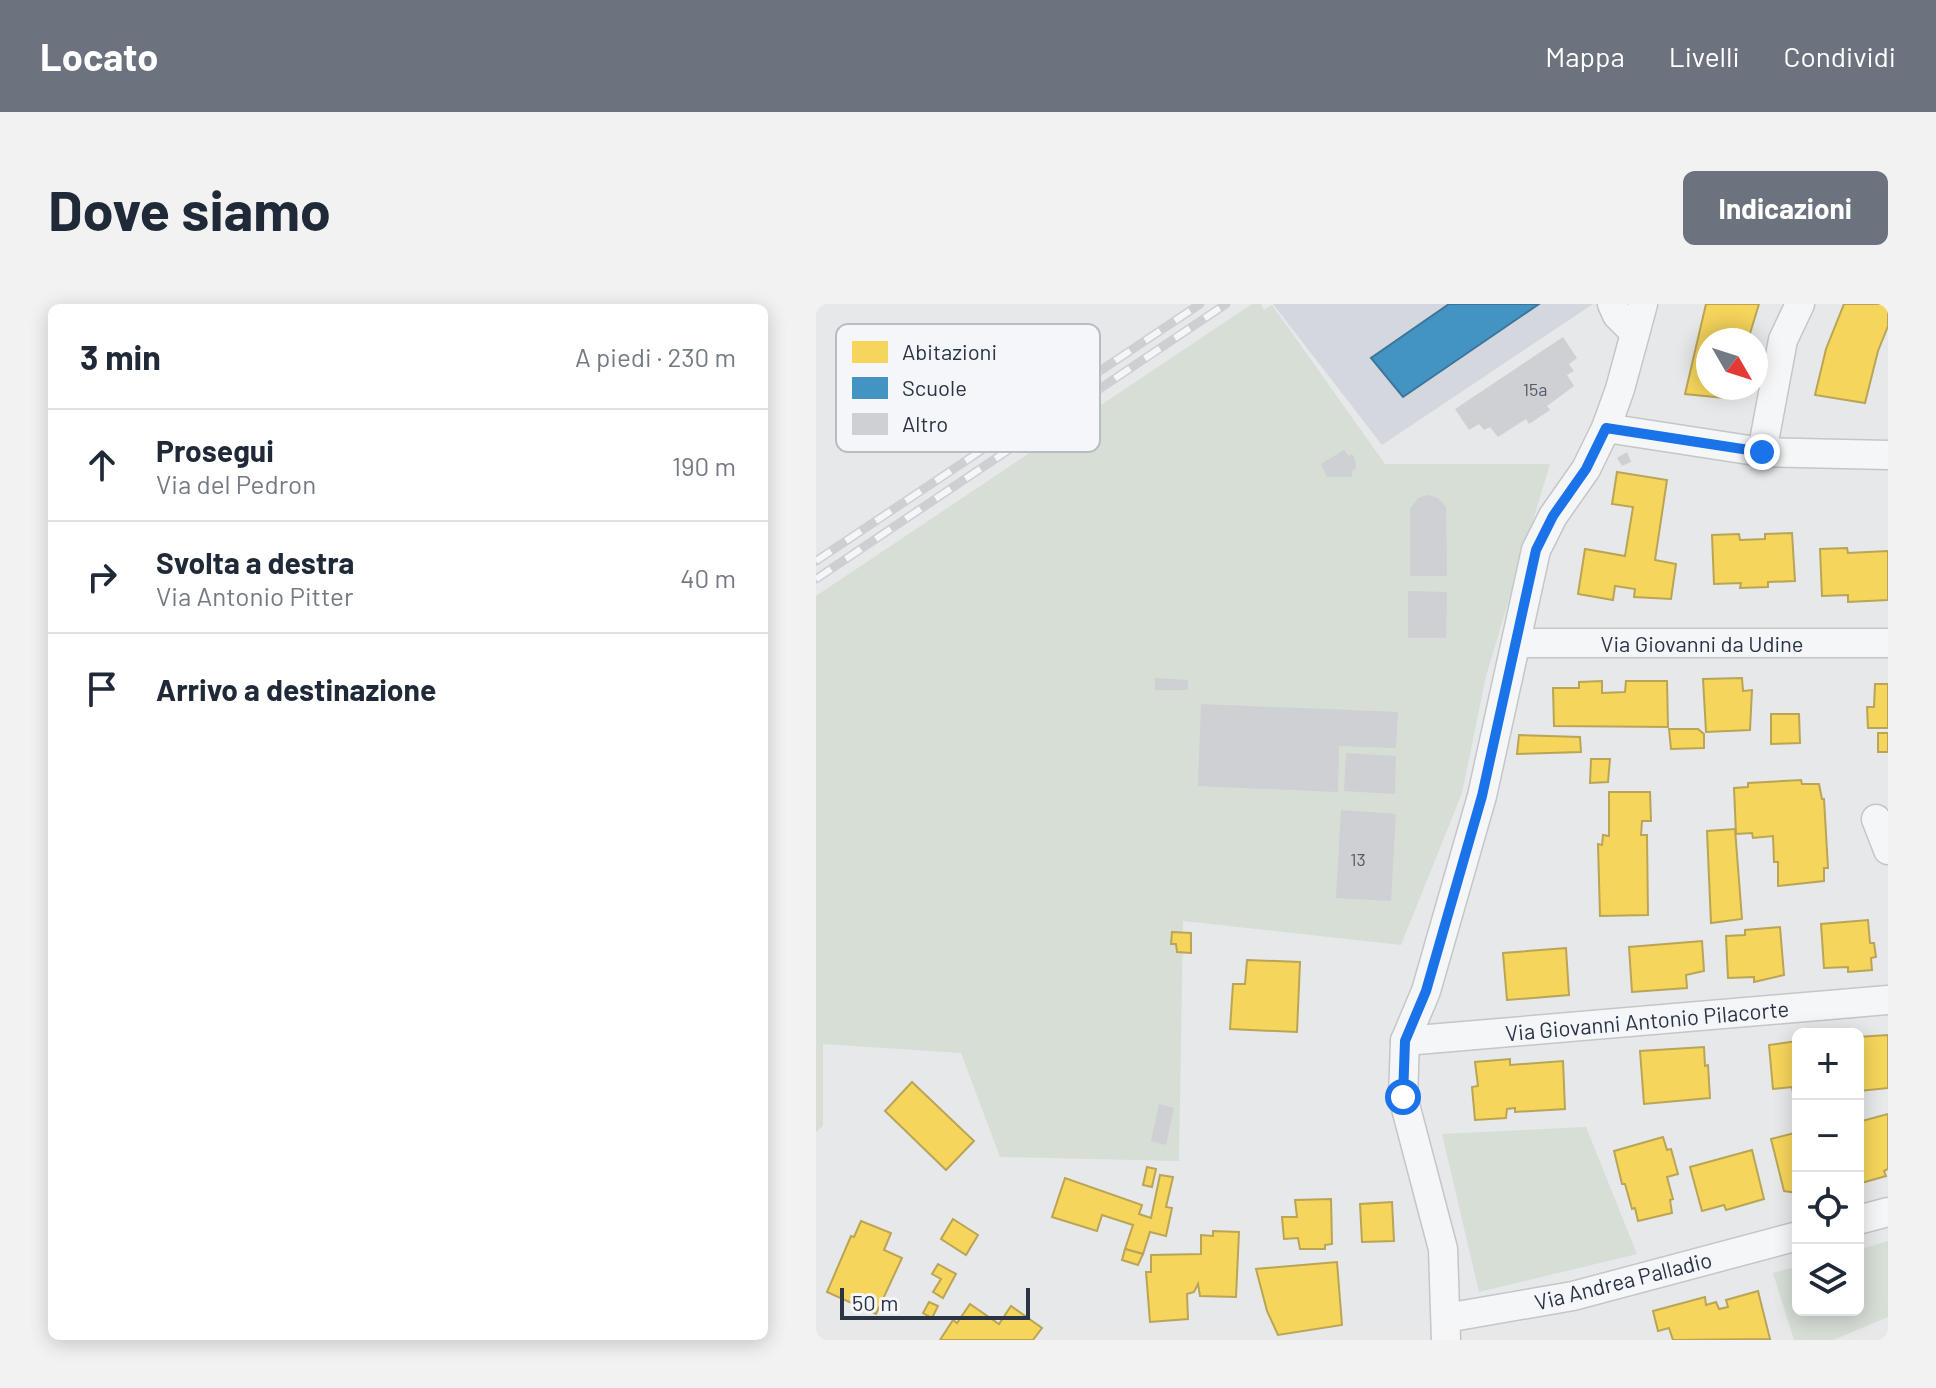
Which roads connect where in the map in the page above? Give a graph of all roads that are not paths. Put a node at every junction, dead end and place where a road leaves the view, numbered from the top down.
1 (1612, 304) edge
2 (1643, 304) edge
3 (1800, 304) edge
4 (1635, 333) junction
5 (1606, 428) junction
6 (1762, 452) junction
7 (1888, 455) edge
8 (1516, 643) junction
9 (1888, 643) edge
10 (1876, 819) dead end
11 (1888, 850) edge
12 (1888, 1000) edge
13 (1405, 1041) junction
14 (1888, 1212) edge
15 (1864, 1218) edge
16 (1792, 1238) edge
17 (1446, 1329) edge

1 - 4 street
2 - 4 street
3 - 6 street
4 - 5 street
5 - 6 street
5 - 8 street
6 - 7 street
8 - 9 street, Via Giovanni da Udine
8 - 13 street
10 - 11 street
12 - 13 street, Via Giovanni Antonio Pilacorte
13 - 17 street
14 - 15 street
16 - 17 street, Via Andrea Palladio

